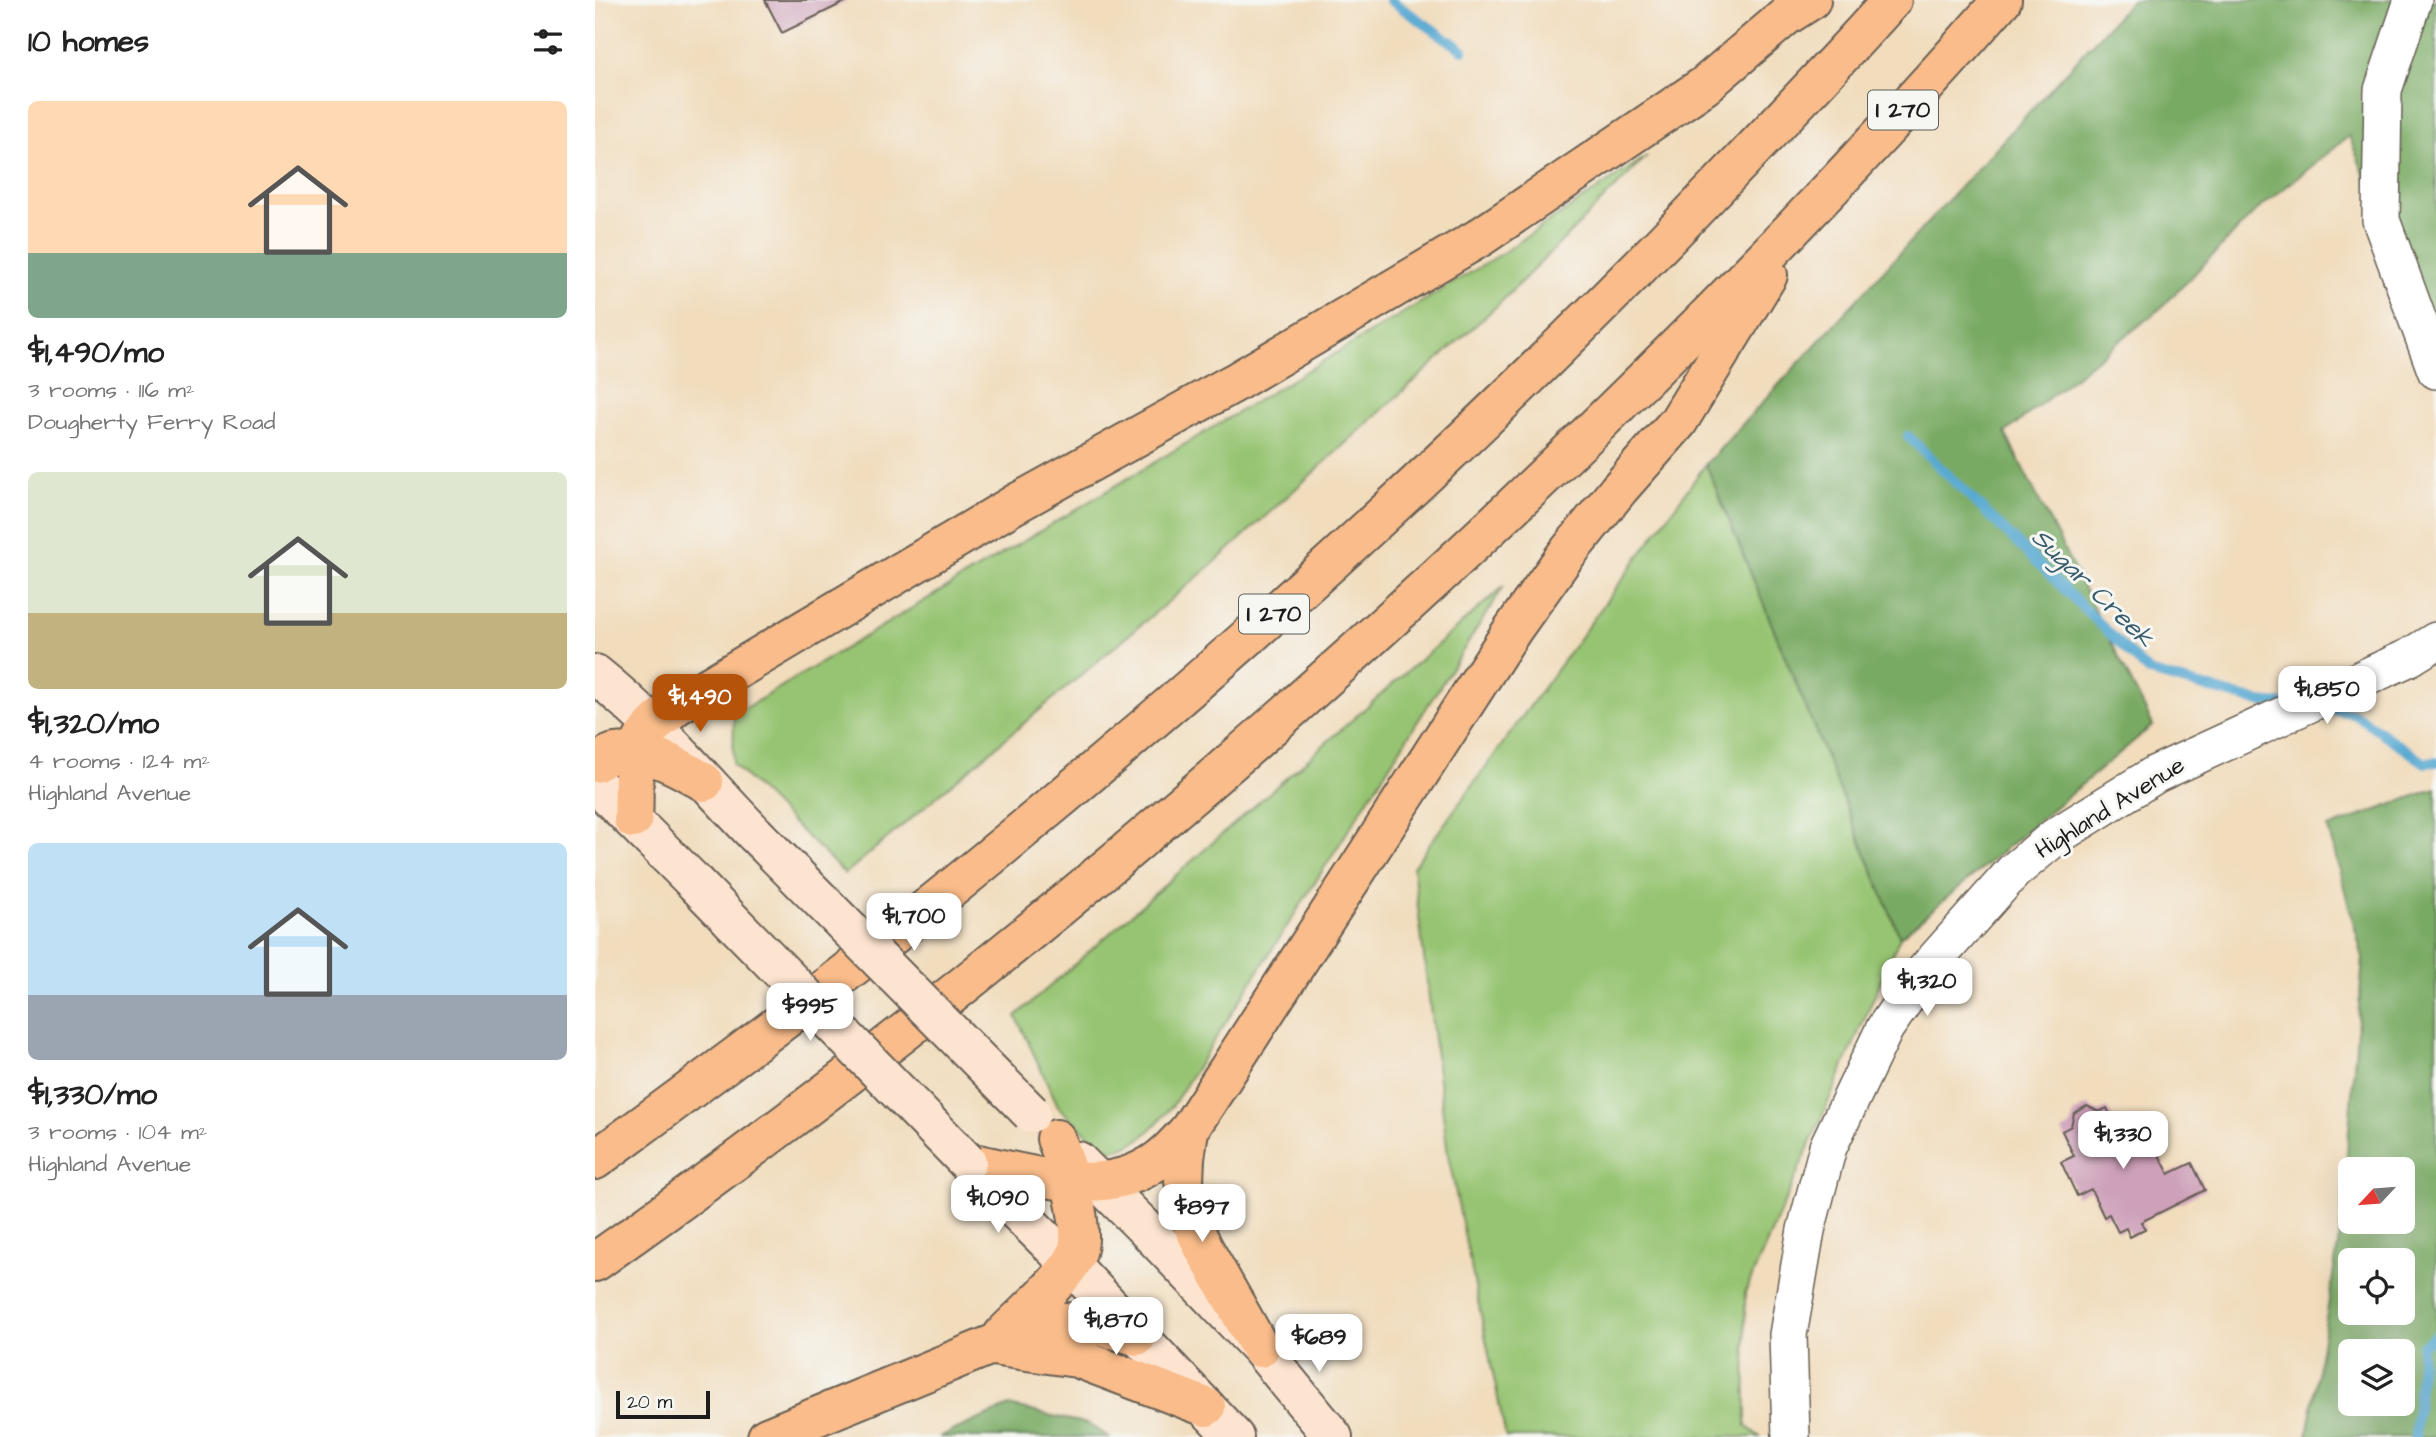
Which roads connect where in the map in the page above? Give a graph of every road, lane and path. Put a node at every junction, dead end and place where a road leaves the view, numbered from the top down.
1 (1811, 0) edge
2 (1892, 0) edge
3 (2002, 0) edge
4 (2413, 0) edge
5 (1802, 219) junction
6 (2436, 370) edge
7 (2436, 641) edge
8 (595, 674) edge
9 (645, 741) junction
10 (595, 763) edge
11 (704, 782) joint
12 (595, 783) edge
13 (633, 819) junction
14 (1189, 1129) junction
15 (595, 1160) edge
16 (967, 1162) junction
17 (1085, 1183) junction
18 (595, 1262) edge
19 (1071, 1265) junction
20 (1137, 1336) junction
21 (992, 1346) junction
22 (1259, 1348) junction
23 (1206, 1407) junction
24 (767, 1437) edge
25 (1234, 1437) edge
26 (1333, 1437) edge
27 (1791, 1437) edge

1 - 9 highway
2 - 15 highway, I 270
3 - 5 highway, I 270
4 - 6 street
5 - 14 highway
5 - 18 highway, I 270
7 - 27 street, Highland Avenue
8 - 9 main road
9 - 10 highway
9 - 11 highway
9 - 13 highway
11 - 17 main road, bridge
12 - 13 main road
13 - 16 main road, bridge
14 - 17 highway
14 - 22 highway
16 - 17 highway
16 - 19 main road
17 - 19 highway
17 - 22 main road
19 - 20 main road
19 - 21 highway
20 - 21 highway
20 - 23 main road
21 - 23 highway
21 - 24 highway
22 - 26 main road
23 - 25 main road

